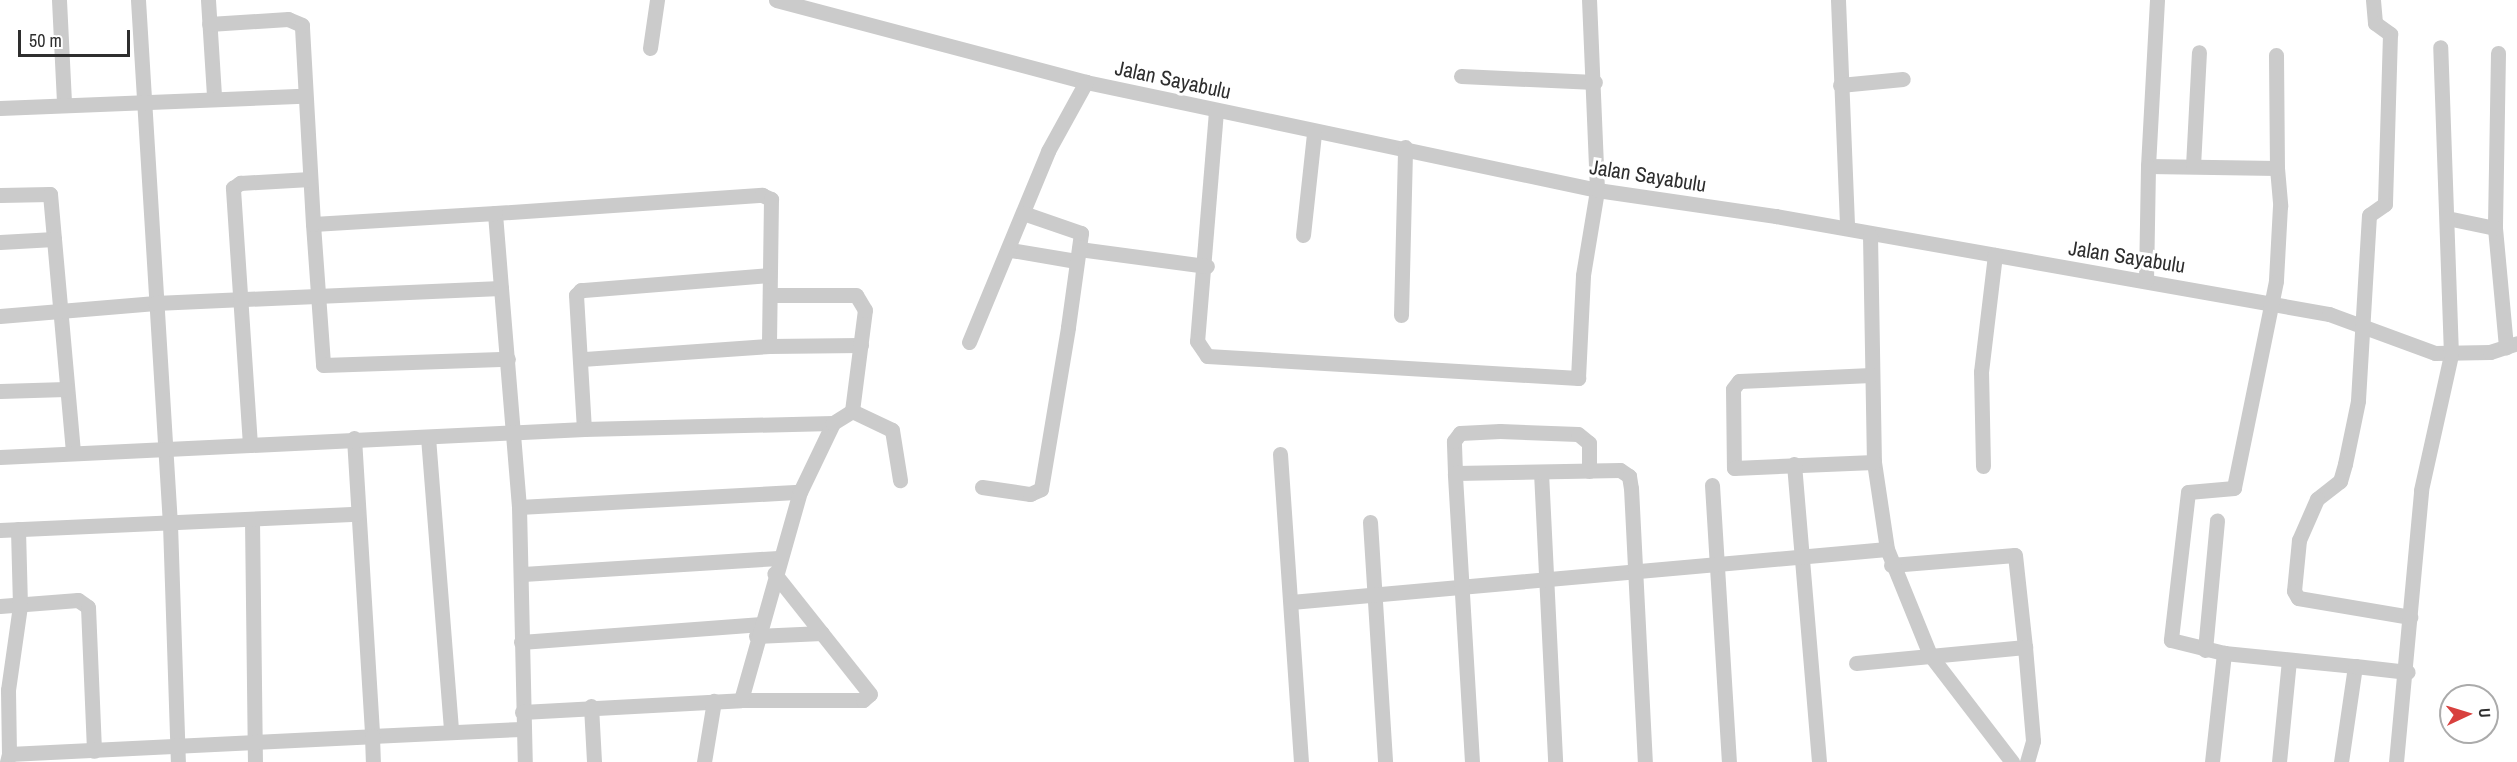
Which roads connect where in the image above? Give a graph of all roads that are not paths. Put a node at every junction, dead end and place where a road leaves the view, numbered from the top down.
1 (59, 0) edge
2 (138, 0) edge
3 (208, 0) edge
4 (657, 0) edge
5 (776, 0) edge
6 (1589, 0) edge
7 (1838, 0) edge
8 (2157, 0) edge
9 (2373, 0) edge
10 (209, 24) junction
11 (2440, 47) dead end
12 (650, 48) dead end
13 (2199, 52) dead end
14 (2498, 52) dead end
15 (2276, 55) dead end
16 (1461, 76) dead end
17 (1902, 79) dead end
18 (1086, 82) junction
19 (1595, 82) junction
20 (1840, 86) junction
21 (214, 96) junction
22 (303, 96) junction
23 (142, 99) junction
24 (64, 103) junction
25 (0, 108) edge
26 (1216, 111) junction
27 (1314, 134) junction
28 (1405, 147) junction
29 (2148, 166) junction
30 (2193, 166) junction
31 (2277, 168) junction
32 (310, 180) junction
33 (1597, 190) junction
34 (0, 195) edge
35 (495, 213) junction
36 (1023, 213) junction
37 (2447, 218) junction
38 (312, 224) junction
39 (1847, 228) junction
40 (2495, 228) junction
41 (1303, 235) dead end
42 (1870, 235) junction
43 (54, 239) junction
44 (0, 242) edge
45 (1011, 250) junction
46 (1077, 255) junction
47 (1995, 255) junction
48 (1207, 266) junction
49 (769, 275) junction
50 (2146, 281) junction
51 (501, 288) junction
52 (770, 295) junction
53 (317, 297) junction
54 (237, 300) junction
55 (155, 303) junction
56 (2271, 304) junction
57 (63, 311) junction
58 (1401, 315) dead end
59 (0, 316) edge
60 (2361, 324) junction
61 (969, 342) dead end
62 (861, 345) junction
63 (2512, 345) edge
64 (769, 346) junction
65 (2451, 355) junction
66 (508, 359) junction
67 (581, 359) junction
68 (1871, 375) junction
69 (66, 389) junction
70 (0, 391) edge
71 (852, 411) junction
72 (833, 423) junction
73 (584, 429) junction
74 (515, 435) junction
75 (428, 437) junction
76 (354, 438) junction
77 (250, 445) junction
78 (165, 448) junction
79 (73, 452) junction
80 (1280, 454) dead end
81 (0, 457) edge
82 (1874, 462) junction
83 (1794, 464) junction
84 (1983, 466) dead end
85 (1589, 471) junction
86 (1541, 472) junction
87 (1455, 473) junction
88 (900, 480) dead end
89 (1712, 484) dead end
90 (982, 486) dead end
91 (800, 492) junction
92 (519, 507) junction
93 (357, 514) junction
94 (252, 520) junction
95 (2217, 521) dead end
96 (1370, 522) dead end
97 (170, 524) junction
98 (18, 529) junction
99 (0, 530) edge
100 (1887, 549) junction
101 (779, 558) junction
102 (1803, 560) junction
103 (1717, 565) junction
104 (1892, 565) junction
105 (1631, 571) junction
106 (774, 573) junction
107 (523, 574) junction
108 (1546, 582) junction
109 (1459, 590) junction
110 (1375, 594) junction
111 (1291, 602) junction
112 (0, 606) edge
113 (21, 606) junction
114 (2410, 617) junction
115 (757, 630) junction
116 (822, 633) junction
117 (521, 642) junction
118 (2025, 647) junction
119 (2205, 650) junction
120 (2224, 653) junction
121 (1930, 655) junction
122 (2289, 660) junction
123 (1856, 663) dead end
124 (2355, 666) junction
125 (2408, 672) junction
126 (4, 690) edge
127 (714, 700) junction
128 (741, 700) junction
129 (591, 706) junction
130 (522, 712) junction
131 (522, 729) junction
132 (451, 731) junction
133 (372, 736) junction
134 (255, 742) junction
135 (177, 746) junction
136 (94, 751) junction
137 (8, 758) edge
138 (178, 762) edge
139 (255, 762) edge
140 (373, 762) edge
141 (525, 762) edge
142 (594, 762) edge
143 (704, 762) edge
144 (1301, 762) edge
145 (1385, 762) edge
146 (1472, 762) edge
147 (1555, 762) edge
148 (1645, 762) edge
149 (1729, 762) edge
150 (1819, 762) edge
151 (2012, 762) edge
152 (2027, 762) edge
153 (2212, 762) edge
154 (2279, 762) edge
155 (2341, 762) edge
156 (2396, 762) edge

1 - 24 street
2 - 23 street
3 - 10 street
4 - 12 street
5 - 18 street, Jalan Sayabulu
6 - 19 street
7 - 20 street
8 - 29 street
9 - 60 street
10 - 21 street
10 - 22 street
11 - 37 street
13 - 30 street
14 - 40 street
15 - 31 street
16 - 19 street
17 - 20 street
18 - 26 street, Jalan Sayabulu
18 - 36 street
19 - 33 street
20 - 39 street
21 - 22 street
21 - 23 street
22 - 32 street
23 - 24 street
23 - 55 street
24 - 25 street
26 - 27 street, Jalan Sayabulu
26 - 48 street
27 - 28 street, Jalan Sayabulu
27 - 41 street
28 - 33 street, Jalan Sayabulu
28 - 58 street
29 - 30 street
29 - 50 street
30 - 31 street
31 - 56 street
32 - 38 street
32 - 54 street
33 - 39 street, Jalan Sayabulu
33 - 48 street
34 - 43 street
35 - 38 street
35 - 49 street
35 - 51 street
36 - 45 street
36 - 46 street
37 - 40 street
37 - 65 street
38 - 53 street
39 - 42 street, Jalan Sayabulu
40 - 63 street
42 - 47 street, Jalan Sayabulu
42 - 68 street
43 - 44 street
43 - 57 street
45 - 46 street
45 - 61 street
46 - 48 street
46 - 90 street
47 - 50 street, Jalan Sayabulu
47 - 84 street
49 - 52 street
49 - 67 street
50 - 56 street, Jalan Sayabulu
51 - 53 street
51 - 66 street
52 - 62 street
52 - 64 street
53 - 54 street
53 - 66 street
54 - 55 street
54 - 77 street
55 - 57 street
55 - 78 street
56 - 60 street, Jalan Sayabulu
56 - 119 street
57 - 59 street
57 - 69 street
60 - 65 street, Jalan Sayabulu
60 - 114 street
62 - 64 street
62 - 71 street
63 - 65 street, Jalan Sayabulu
64 - 67 street
65 - 114 street
66 - 74 street
67 - 73 street
68 - 82 street
68 - 83 street
69 - 70 street
69 - 79 street
71 - 72 street
71 - 88 street
72 - 73 street
72 - 91 street
73 - 74 street
74 - 75 street
74 - 92 street
75 - 76 street
75 - 132 street
76 - 77 street
76 - 93 street
77 - 78 street
78 - 79 street
78 - 97 street
79 - 81 street
80 - 111 street
82 - 83 street
82 - 100 street
83 - 102 street
85 - 86 street
85 - 87 street
85 - 105 street
86 - 87 street
86 - 108 street
87 - 109 street
89 - 103 street
91 - 92 street
91 - 101 street
92 - 107 street
93 - 94 street
93 - 133 street
94 - 97 street
94 - 134 street
95 - 119 street
96 - 110 street
97 - 98 street
97 - 135 street
98 - 99 street
98 - 113 street
100 - 102 street
100 - 104 street
101 - 106 street
101 - 107 street
102 - 103 street
102 - 150 street
103 - 105 street
103 - 149 street
104 - 118 street
104 - 121 street
105 - 108 street
105 - 148 street
106 - 115 street
106 - 116 street
107 - 117 street
108 - 109 street
108 - 147 street
109 - 110 street
109 - 146 street
110 - 111 street
110 - 145 street
111 - 144 street
112 - 113 street
113 - 126 street
113 - 136 street
114 - 125 street
115 - 116 street
115 - 117 street
115 - 128 street
116 - 128 street
117 - 130 street
118 - 121 street
118 - 152 street
119 - 120 street
120 - 122 street
120 - 153 street
121 - 123 street
121 - 151 street
122 - 124 street
122 - 154 street
124 - 125 street
124 - 155 street
125 - 156 street
126 - 137 street
127 - 128 street
127 - 129 street
127 - 143 street
129 - 130 street
129 - 142 street
130 - 131 street
131 - 132 street
131 - 141 street
132 - 133 street
133 - 134 street
133 - 140 street
134 - 135 street
134 - 139 street
135 - 136 street
135 - 138 street
136 - 137 street

